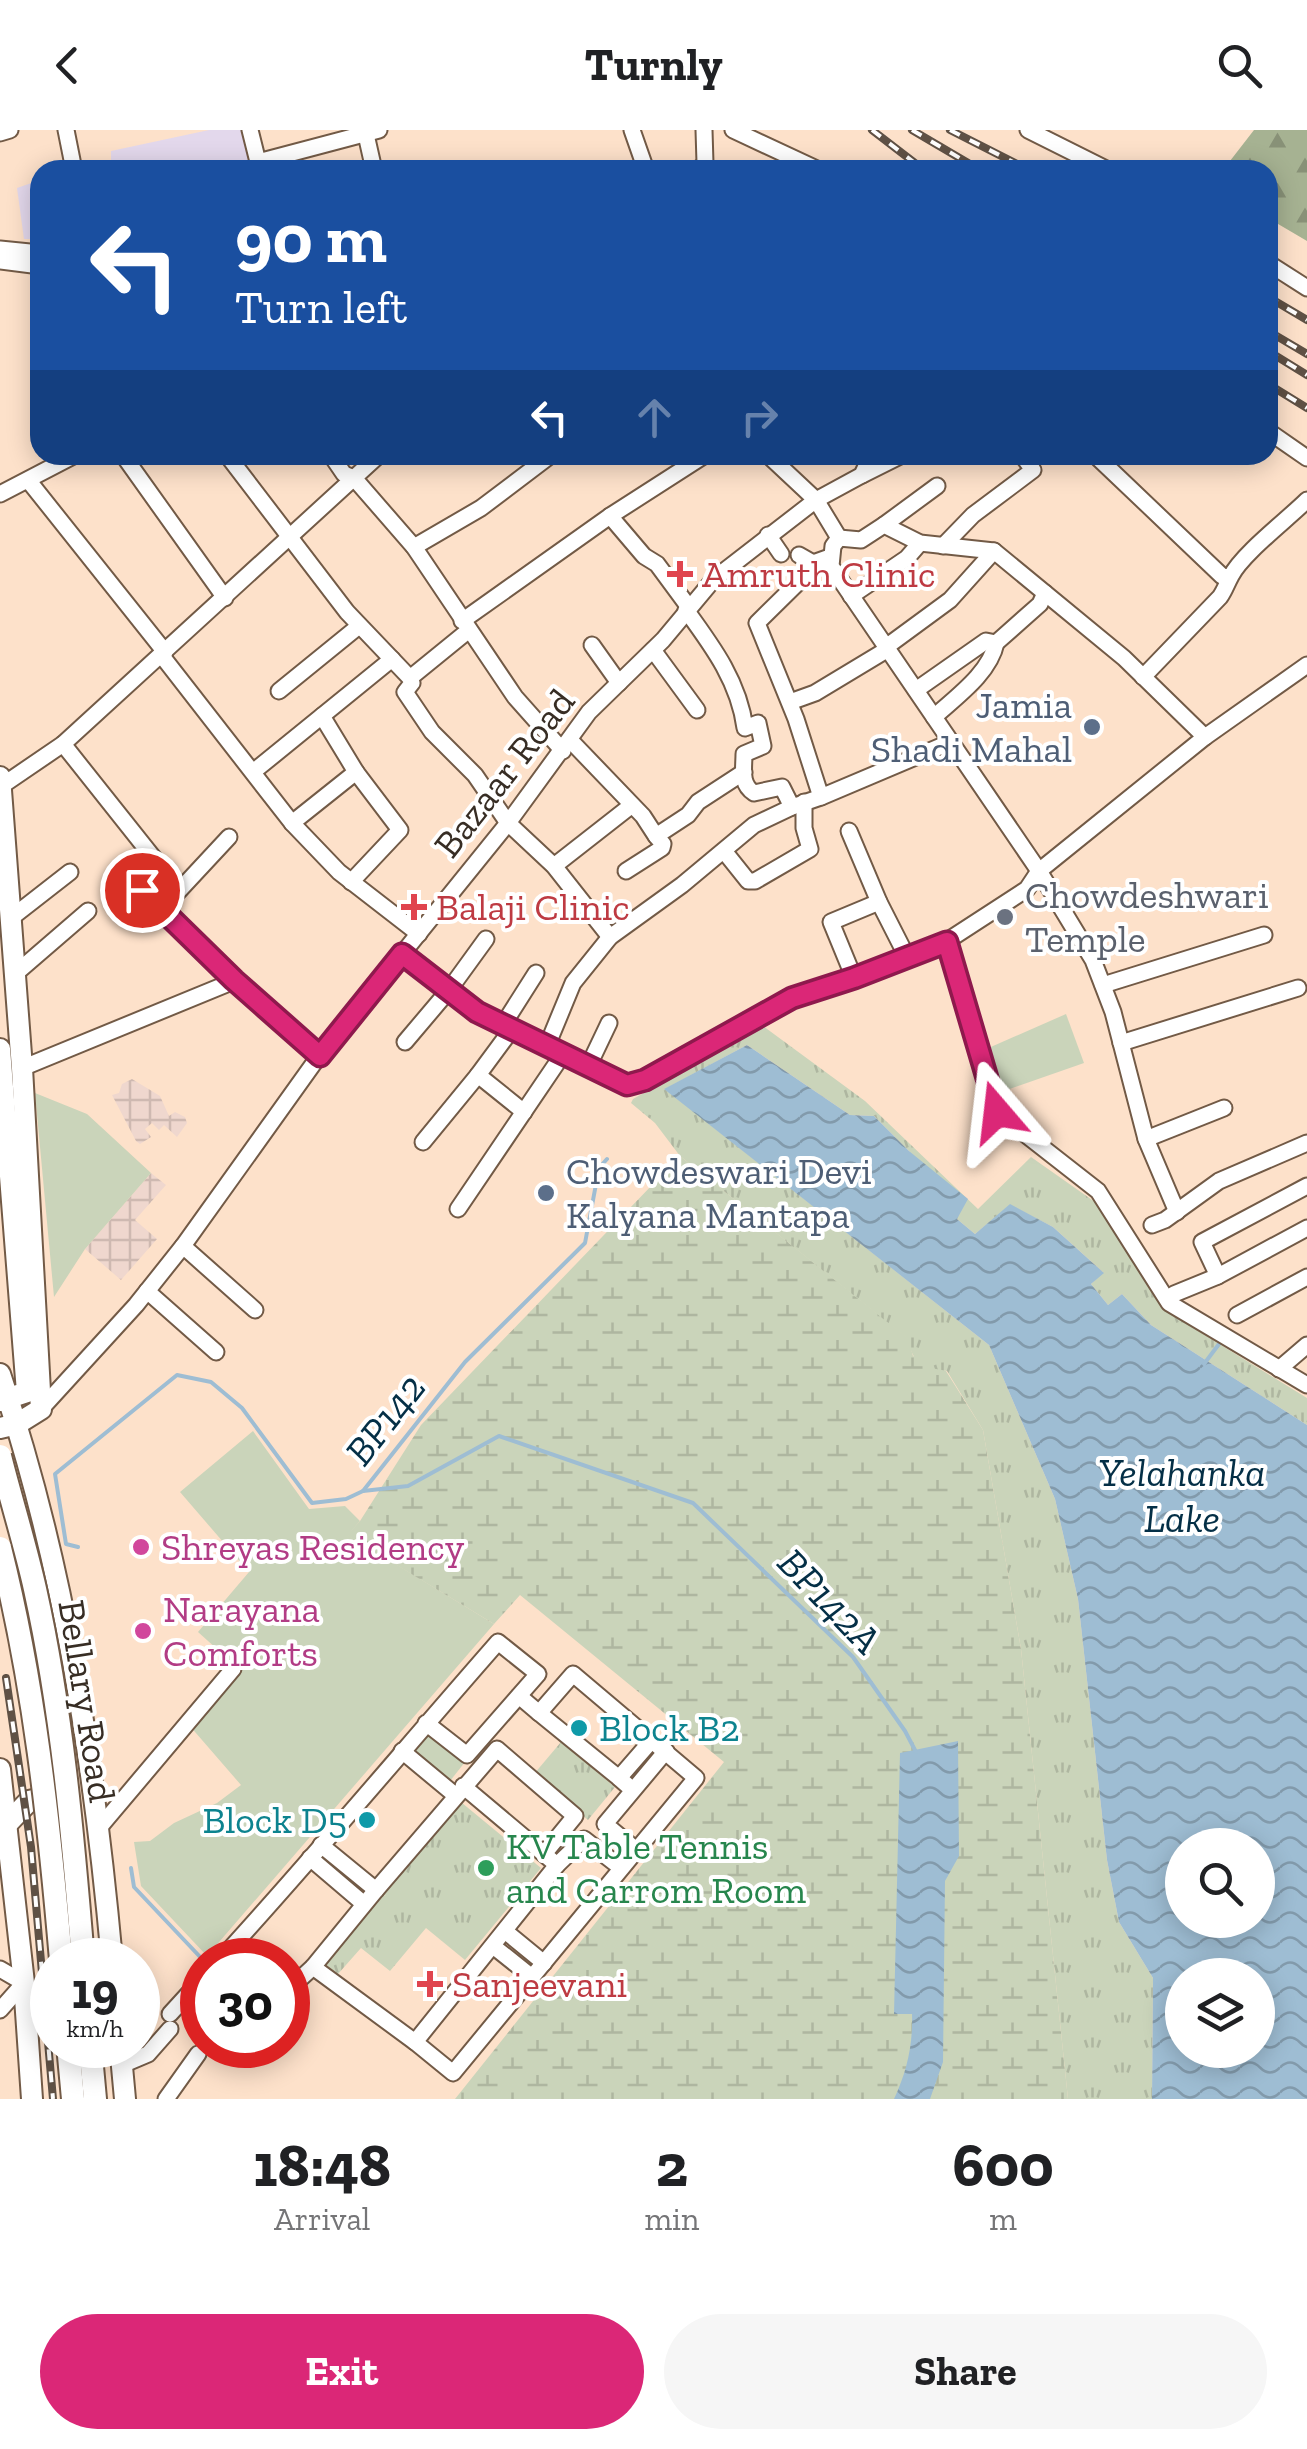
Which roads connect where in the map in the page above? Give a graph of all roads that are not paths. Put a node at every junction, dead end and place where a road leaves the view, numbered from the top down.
1 (10, 130) edge
2 (66, 130) edge
3 (250, 130) edge
4 (632, 130) edge
5 (704, 130) edge
6 (732, 130) edge
7 (1028, 130) edge
8 (370, 131) edge
9 (0, 132) edge
10 (73, 160) edge
11 (258, 160) edge
12 (278, 160) edge
13 (373, 160) edge
14 (642, 160) edge
15 (705, 160) edge
16 (797, 160) edge
17 (1088, 160) edge
18 (0, 249) edge
19 (30, 252) edge
20 (0, 262) edge
21 (30, 265) edge
22 (1278, 269) edge
23 (1307, 288) edge
24 (1278, 437) edge
25 (1307, 458) edge
26 (56, 465) edge
27 (130, 465) edge
28 (234, 465) edge
29 (338, 465) edge
30 (368, 465) edge
31 (538, 465) edge
32 (689, 465) edge
33 (779, 465) edge
34 (866, 465) edge
35 (881, 465) edge
36 (1033, 465) edge
37 (1105, 465) edge
38 (862, 474) junction
39 (354, 478) junction
40 (28, 480) junction
41 (937, 486) dead end
42 (0, 494) edge
43 (816, 500) junction
44 (1307, 500) edge
45 (610, 516) junction
46 (884, 525) junction
47 (768, 535) junction
48 (287, 537) junction
49 (839, 538) junction
50 (920, 543) junction
51 (943, 546) junction
52 (414, 547) junction
53 (994, 551) junction
54 (780, 554) dead end
55 (799, 555) dead end
56 (826, 559) junction
57 (1229, 578) junction
58 (1045, 593) junction
59 (852, 596) junction
60 (225, 598) junction
61 (687, 608) junction
62 (465, 625) junction
63 (359, 626) junction
64 (996, 642) junction
65 (592, 645) dead end
66 (887, 648) junction
67 (653, 650) junction
68 (164, 654) junction
69 (392, 660) junction
70 (1307, 665) edge
71 (1143, 676) junction
72 (410, 678) junction
73 (619, 683) junction
74 (916, 690) junction
75 (279, 691) dead end
76 (790, 702) junction
77 (698, 710) dead end
78 (322, 716) junction
79 (934, 718) junction
80 (1206, 737) junction
81 (951, 742) junction
82 (63, 744) junction
83 (567, 746) junction
84 (253, 772) junction
85 (356, 772) junction
86 (744, 772) junction
87 (0, 777) edge
88 (0, 787) edge
89 (821, 797) junction
90 (632, 805) junction
91 (798, 805) junction
92 (292, 823) junction
93 (508, 823) junction
94 (849, 831) dead end
95 (656, 836) junction
96 (229, 837) dead end
97 (724, 851) junction
98 (156, 861) dead end
99 (554, 866) junction
100 (626, 871) dead end
101 (1039, 871) junction
102 (70, 872) dead end
103 (351, 882) junction
104 (142, 890) dead end
105 (879, 902) junction
106 (162, 909) junction
107 (88, 912) dead end
108 (11, 918) junction
109 (419, 934) junction
110 (1264, 935) dead end
111 (610, 937) junction
112 (486, 939) dead end
113 (947, 942) junction
114 (402, 954) junction
115 (907, 957) junction
116 (536, 973) dead end
117 (15, 974) junction
118 (854, 978) junction
119 (234, 980) junction
120 (1103, 985) junction
121 (1298, 988) dead end
122 (450, 990) junction
123 (610, 1023) dead end
124 (508, 1027) junction
125 (405, 1042) dead end
126 (1120, 1043) junction
127 (547, 1046) junction
128 (0, 1049) edge
129 (563, 1054) junction
130 (320, 1056) junction
131 (588, 1065) junction
132 (22, 1068) junction
133 (478, 1075) junction
134 (1224, 1108) dead end
135 (524, 1112) junction
136 (1146, 1139) junction
137 (423, 1142) dead end
138 (1307, 1143) edge
139 (1307, 1186) edge
140 (458, 1209) dead end
141 (1176, 1212) junction
142 (1152, 1225) dead end
143 (1307, 1228) edge
144 (182, 1246) junction
145 (1218, 1276) junction
146 (1307, 1277) edge
147 (148, 1291) junction
148 (1174, 1294) dead end
149 (255, 1310) dead end
150 (1236, 1315) dead end
151 (1307, 1345) edge
152 (216, 1352) dead end
153 (1278, 1368) junction
154 (0, 1374) edge
155 (1307, 1385) edge
156 (24, 1407) edge
157 (0, 1456) edge
158 (0, 1548) edge
159 (233, 1668) dead end
160 (519, 1696) junction
161 (538, 1713) junction
162 (426, 1724) junction
163 (652, 1740) junction
164 (666, 1751) junction
165 (402, 1752) junction
166 (0, 1769) edge
167 (619, 1778) junction
168 (632, 1789) junction
169 (459, 1790) junction
170 (98, 1822) junction
171 (8, 1823) junction
172 (321, 1845) junction
173 (635, 1849) junction
174 (310, 1858) junction
175 (551, 1860) junction
176 (620, 1868) junction
177 (376, 1890) junction
178 (364, 1904) junction
179 (505, 1930) junction
180 (59, 1938) edge
181 (81, 1938) edge
182 (110, 1938) edge
183 (245, 1938) edge
184 (493, 1946) junction
185 (544, 1963) junction
186 (312, 1967) joint
187 (0, 1969) edge
188 (532, 1977) junction
189 (24, 1983) junction
190 (180, 2009) edge
191 (0, 2010) edge
192 (180, 2012) edge
193 (170, 2022) junction
194 (160, 2032) edge
195 (160, 2037) edge
196 (415, 2042) junction
197 (70, 2068) edge
198 (92, 2068) edge
199 (122, 2068) edge
200 (188, 2068) edge
201 (32, 2099) edge
202 (73, 2099) edge
203 (95, 2099) edge
204 (124, 2099) edge
205 (166, 2099) edge

1 - 9 street
2 - 10 street
3 - 11 street
4 - 14 street
5 - 15 street
6 - 16 street
7 - 17 street
8 - 12 street
8 - 13 street
18 - 19 street
20 - 21 street
22 - 23 street
24 - 25 street
26 - 40 street
27 - 60 street
28 - 48 street
29 - 39 street
30 - 39 street
31 - 52 street
32 - 45 street
33 - 43 street
34 - 38 street
35 - 38 street, Bazaar Road
36 - 51 street
37 - 57 street
38 - 43 street, Bazaar Road
39 - 48 street
39 - 52 street
40 - 42 street
40 - 68 street
41 - 46 street
43 - 47 street, Bazaar Road
43 - 49 street
44 - 57 street
45 - 61 street
45 - 62 street
46 - 49 street
46 - 50 street
47 - 54 street
47 - 61 street, Bazaar Road
48 - 60 street
48 - 63 street
49 - 56 street
50 - 51 street
50 - 59 street
51 - 53 street
52 - 62 street
53 - 58 street
53 - 66 street
55 - 56 street
56 - 59 street
56 - 76 street
57 - 71 street
58 - 64 street
58 - 71 street
59 - 66 street
60 - 68 street
61 - 67 street, Bazaar Road
61 - 86 street
62 - 72 street
62 - 83 street
63 - 69 street
63 - 75 street
64 - 74 street
64 - 79 street
65 - 73 street
66 - 74 street
66 - 76 street
67 - 73 street, Bazaar Road
67 - 77 street
68 - 82 street
68 - 84 street
69 - 72 street
69 - 78 street
70 - 80 street
71 - 80 street
72 - 93 street
73 - 83 street, Bazaar Road
74 - 79 street
76 - 89 street
78 - 84 street
78 - 85 street
79 - 81 street
80 - 101 street
81 - 89 street
81 - 101 street
82 - 88 street
82 - 98 street
83 - 90 street
83 - 93 street, Bazaar Road
84 - 92 street
85 - 92 street
85 - 103 street
86 - 91 street
86 - 95 street
87 - 88 main road
88 - 108 main road
89 - 91 street
90 - 95 street
90 - 99 street
91 - 97 street
91 - 97 street
92 - 103 street
93 - 99 street
93 - 109 street, Bazaar Road
94 - 105 street
95 - 100 street
96 - 106 street
97 - 111 street
99 - 111 street
101 - 113 street
101 - 120 street
102 - 108 street
103 - 109 street
104 - 106 street
105 - 115 street
105 - 118 street
106 - 119 street
107 - 117 street
108 - 117 main road
109 - 114 street, Bazaar Road
110 - 120 street
111 - 127 street
112 - 122 street
113 - 115 street
113 - 153 street
114 - 122 street
114 - 130 street, Bazaar Road
115 - 118 street
116 - 124 street
117 - 132 main road
118 - 131 street
119 - 130 street
119 - 132 street
120 - 126 street
121 - 126 street
122 - 124 street
122 - 125 street
123 - 131 street
124 - 127 street
124 - 133 street
126 - 136 street
127 - 129 street
128 - 156 main road
129 - 131 street
129 - 135 street
130 - 144 street, Bazaar Road
132 - 156 main road
133 - 135 street
133 - 137 street
134 - 136 street
135 - 140 street
136 - 141 street
138 - 141 street
139 - 145 street
141 - 142 street
143 - 145 street
144 - 147 street, Bazaar Road
144 - 149 street
145 - 148 street
146 - 150 street
147 - 152 street
147 - 156 street, Bazaar Road
151 - 153 street
153 - 155 street
154 - 156 main road
156 - 170 main road
157 - 181 highway, Bellary Road, bridge
158 - 180 highway, Bellary Road, bridge
159 - 170 street
160 - 161 street
160 - 162 street
160 - 162 street
161 - 163 street
161 - 167 street
162 - 165 street
163 - 164 street
163 - 167 street
164 - 168 street
164 - 173 street
165 - 169 street
165 - 172 street
166 - 171 main road
167 - 168 street
168 - 173 street
169 - 175 street
169 - 175 street
169 - 177 street
170 - 171 main road
170 - 182 main road
171 - 189 main road
172 - 174 street
172 - 177 street
173 - 176 street
174 - 178 street
174 - 183 street
175 - 176 street
175 - 179 street
176 - 185 street
177 - 178 street
178 - 186 street
179 - 184 street
179 - 185 street
184 - 188 street
184 - 196 street
185 - 188 street
186 - 196 street
187 - 189 street
188 - 196 street
189 - 191 street
189 - 201 main road
190 - 193 street
192 - 193 street
193 - 194 street
193 - 195 street
197 - 202 highway
198 - 203 highway
199 - 204 main road
200 - 205 street

